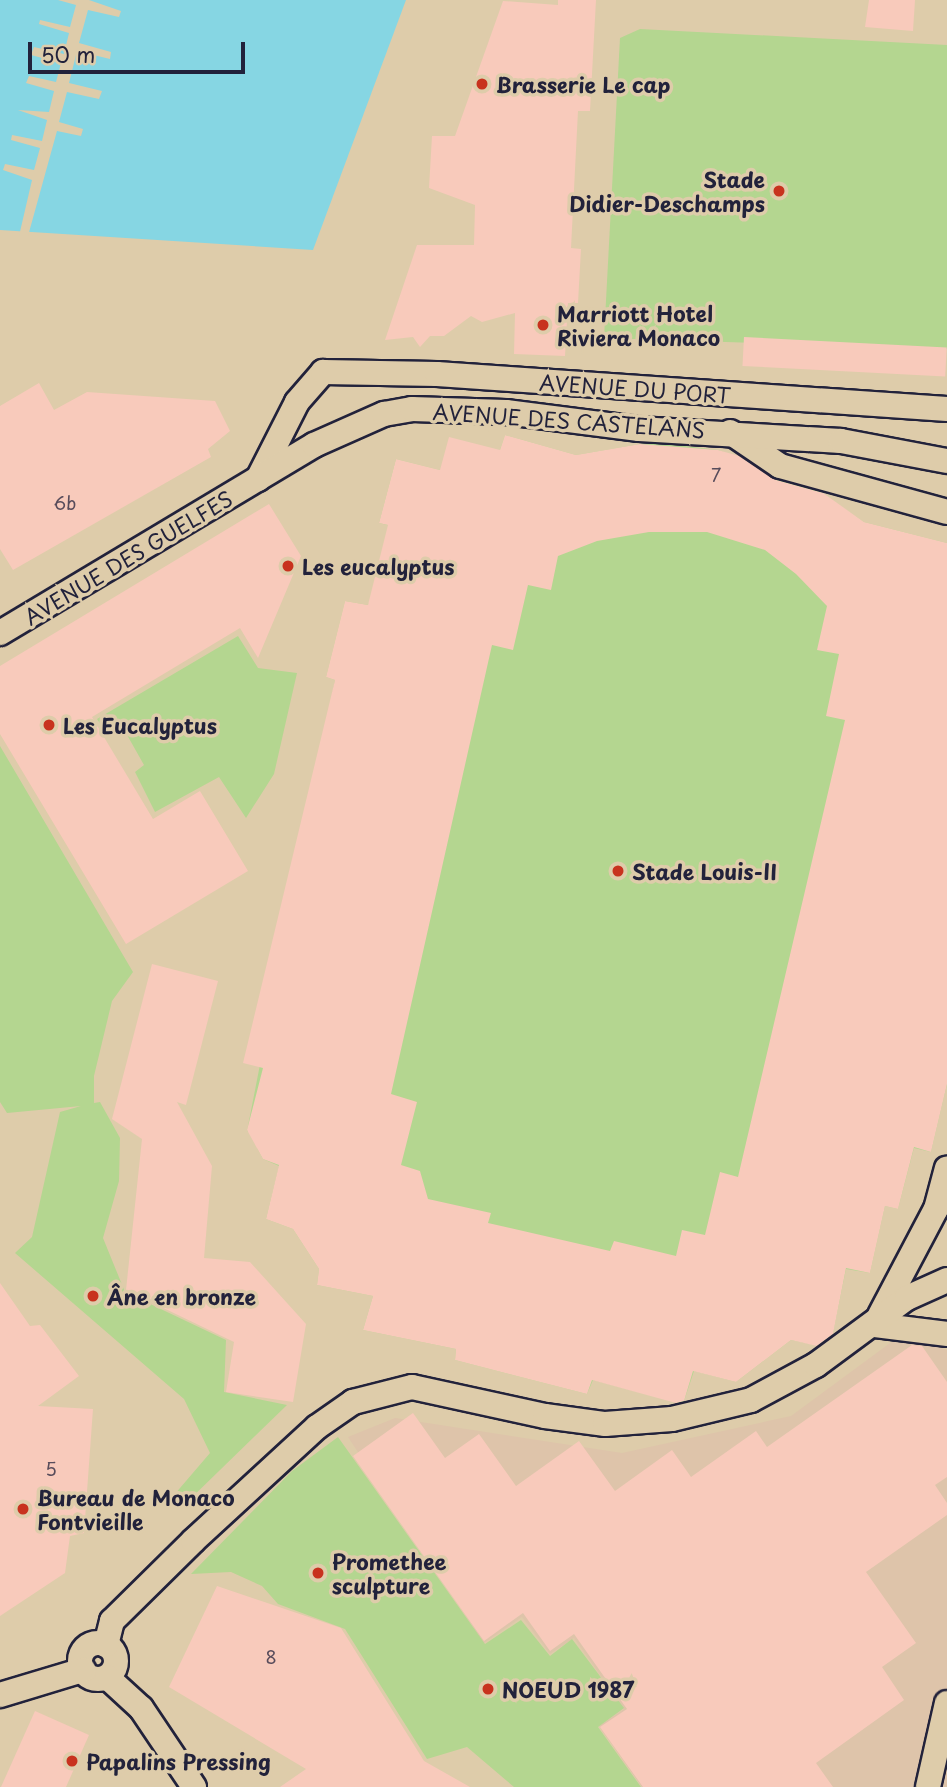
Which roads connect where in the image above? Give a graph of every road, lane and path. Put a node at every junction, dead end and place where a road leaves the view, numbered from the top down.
1 (947, 409) edge
2 (730, 432) junction
3 (947, 461) edge
4 (257, 480) junction
5 (947, 512) edge
6 (0, 633) edge
7 (947, 1168) edge
8 (947, 1280) edge
9 (875, 1325) junction
10 (947, 1334) edge
11 (106, 1645) junction
12 (82, 1670) junction
13 (107, 1677) junction
14 (0, 1695) edge
15 (947, 1703) edge
16 (194, 1787) edge
17 (928, 1787) edge

1 - 4 street, AVENUE DU PORT
2 - 3 street, AVENUE DES CASTELANS
2 - 4 street, AVENUE DES CASTELANS
2 - 5 street, AVENUE DES CASTELANS
4 - 6 street, AVENUE DES GUELFES
7 - 9 street
8 - 9 street
9 - 10 street
9 - 11 street
11 - 12 street
11 - 13 street
12 - 13 street
12 - 14 street
13 - 16 street
15 - 17 street

